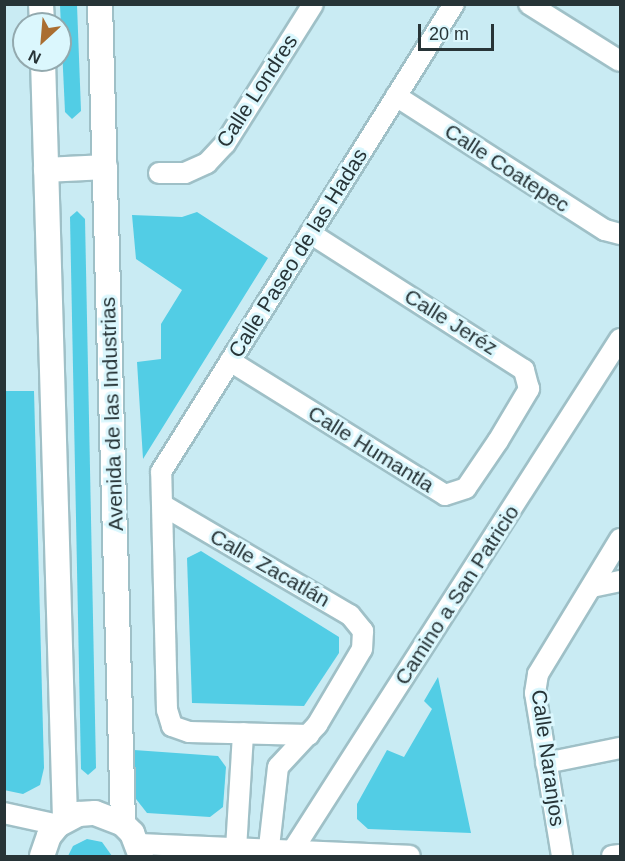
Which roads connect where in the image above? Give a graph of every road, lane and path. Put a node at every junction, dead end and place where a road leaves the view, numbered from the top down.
1 (100, 4) edge
2 (313, 4) edge
3 (454, 4) edge
4 (529, 4) edge
5 (621, 61) edge
6 (43, 72) edge
7 (396, 96) junction
8 (105, 167) junction
9 (46, 170) junction
10 (159, 174) dead end
11 (310, 233) junction
12 (621, 234) edge
13 (621, 339) edge
14 (230, 361) junction
15 (498, 441) joint
16 (164, 506) junction
17 (621, 539) edge
18 (621, 581) edge
19 (592, 587) junction
20 (243, 733) junction
21 (309, 735) junction
22 (621, 748) edge
23 (546, 763) junction
24 (4, 813) edge
25 (62, 823) junction
26 (123, 824) junction
27 (236, 849) junction
28 (140, 850) edge
29 (268, 853) edge
30 (291, 854) edge
31 (621, 855) edge
32 (42, 856) edge
33 (410, 856) edge
34 (562, 856) edge
35 (612, 856) edge

1 - 8 street, Avenida de las Industrias
2 - 10 street, Calle Londres
3 - 7 street, Calle Paseo de las Hadas
4 - 5 street
6 - 9 street
7 - 11 street, Calle Paseo de las Hadas
7 - 12 street, Calle Coatepec
8 - 9 street
8 - 26 street, Avenida de las Industrias
9 - 25 street
11 - 14 street, Calle Paseo de las Hadas
11 - 15 street, Calle Jeréz
13 - 30 street, Camino a San Patricio
14 - 15 street, Calle Humantla
14 - 16 street, Calle Paseo de las Hadas
16 - 20 street, Calle Paseo de las Hadas
16 - 21 street, Calle Zacatlán
17 - 19 street, Calle Naranjos
18 - 19 street
19 - 23 street, Calle Naranjos
20 - 21 street
20 - 27 street
21 - 29 street
22 - 23 street
23 - 34 street, Calle Naranjos
24 - 25 street
25 - 26 street
25 - 32 street
26 - 28 street
27 - 28 street
27 - 29 street
29 - 30 street
30 - 33 street
31 - 35 street

